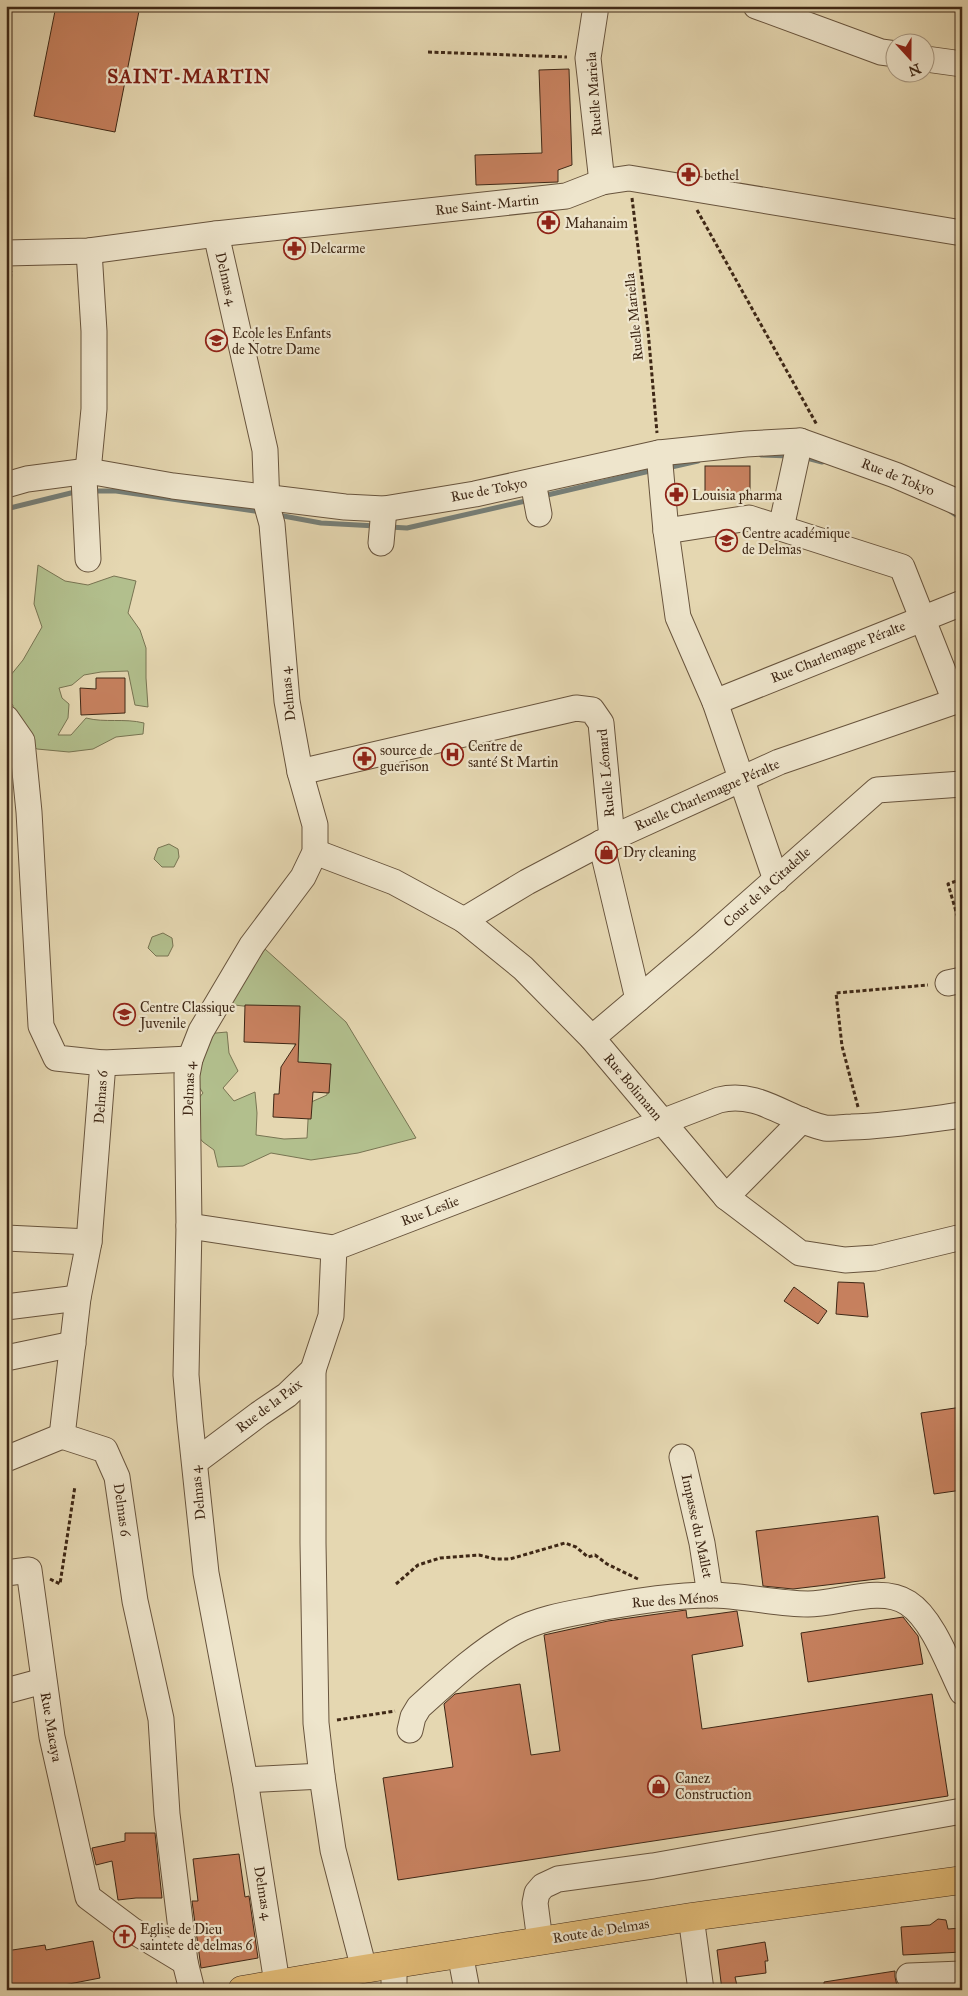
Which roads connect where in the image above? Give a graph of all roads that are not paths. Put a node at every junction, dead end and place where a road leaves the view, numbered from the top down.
1 (596, 6) edge
2 (756, 6) edge
3 (886, 53) edge
4 (936, 60) edge
5 (962, 64) edge
6 (602, 182) junction
7 (962, 233) edge
8 (216, 234) junction
9 (89, 252) junction
10 (10, 253) edge
11 (800, 441) junction
12 (659, 454) junction
13 (86, 475) junction
14 (9, 484) edge
15 (534, 485) junction
16 (962, 504) edge
17 (268, 509) junction
18 (383, 514) junction
19 (539, 514) dead end
20 (781, 528) junction
21 (666, 531) junction
22 (380, 543) dead end
23 (88, 559) dead end
24 (962, 604) edge
25 (922, 618) junction
26 (958, 700) edge
27 (715, 702) junction
28 (6, 718) edge
29 (300, 772) junction
30 (741, 779) junction
31 (962, 784) edge
32 (606, 841) junction
33 (316, 852) junction
34 (776, 880) junction
35 (464, 920) junction
36 (638, 999) junction
37 (592, 1038) junction
38 (190, 1059) junction
39 (103, 1062) junction
40 (962, 1115) edge
41 (802, 1120) junction
42 (663, 1123) junction
43 (726, 1197) junction
44 (189, 1226) junction
45 (962, 1237) edge
46 (6, 1238) edge
47 (89, 1242) junction
48 (334, 1248) junction
49 (78, 1298) junction
50 (6, 1307) edge
51 (73, 1344) junction
52 (6, 1358) edge
53 (313, 1370) junction
54 (62, 1436) junction
55 (682, 1457) dead end
56 (6, 1459) edge
57 (195, 1462) junction
58 (18, 1572) edge
59 (710, 1595) junction
60 (43, 1681) junction
61 (6, 1691) edge
62 (962, 1692) edge
63 (410, 1730) dead end
64 (322, 1776) junction
65 (245, 1780) junction
66 (962, 1811) edge
67 (962, 1880) edge
68 (691, 1917) junction
69 (540, 1941) junction
70 (460, 1953) junction
71 (185, 1962) junction
72 (364, 1968) junction
73 (962, 1974) edge
74 (909, 1976) dead end
75 (394, 1977) edge
76 (277, 1984) junction
77 (192, 1990) edge
78 (242, 1990) edge
79 (467, 1990) edge
80 (701, 1990) edge

1 - 6 street, Ruelle Mariela
2 - 3 street
4 - 5 street
6 - 7 street, Rue Saint-Martin
6 - 8 street, Rue Saint-Martin
8 - 9 street, Rue Saint-Martin
8 - 17 street, Delmas 4
9 - 10 street, Rue Saint-Martin
9 - 13 street
11 - 12 street, Rue de Tokyo
11 - 16 street, Rue de Tokyo
11 - 20 street
12 - 15 street, Rue de Tokyo
12 - 21 street
13 - 14 street, Rue de Tokyo
13 - 17 street, Rue de Tokyo
13 - 23 street
15 - 18 street, Rue de Tokyo
15 - 19 street
17 - 18 street, Rue de Tokyo
17 - 29 street, Delmas 4
18 - 22 street
20 - 21 street
20 - 25 street
21 - 27 street
24 - 25 street, Rue Charlemagne Péralte
25 - 26 street
25 - 27 street, Rue Charlemagne Péralte
26 - 30 street, Ruelle Charlemagne Péralte
27 - 30 street
28 - 39 street, Delmas 6
29 - 32 street, Ruelle Léonard
29 - 33 street, Delmas 4
30 - 32 street, Ruelle Charlemagne Péralte
30 - 34 street
31 - 34 street, Cour de la Citadelle
32 - 35 street, Ruelle Charlemagne Péralte
32 - 36 street, Ruelle Léonard
33 - 35 street, Rue Bolimann
33 - 38 street, Delmas 4
34 - 36 street, Cour de la Citadelle
35 - 37 street, Rue Bolimann
36 - 37 street, Cour de la Citadelle
37 - 42 street, Rue Bolimann
38 - 39 street, Delmas 6
38 - 44 street, Delmas 4
39 - 47 street, Delmas 6
40 - 41 street, Rue Leslie
41 - 42 street, Rue Leslie
41 - 43 street
42 - 43 street, Rue Bolimann
42 - 48 street, Rue Leslie
43 - 45 street, Rue Bolimann
44 - 48 street, Rue Leslie
44 - 57 street, Delmas 4
46 - 47 street
47 - 49 street, Delmas 6
48 - 53 street, Rue de la Paix
49 - 50 street
49 - 51 street, Delmas 6
51 - 52 street
51 - 54 street, Delmas 6
53 - 57 street, Rue de la Paix
53 - 64 street
54 - 56 street
54 - 71 street, Delmas 6
55 - 59 street, Impasse du Mallet
57 - 65 street, Delmas 4
58 - 60 street, Rue Macaya
59 - 62 street, Rue des Ménos
59 - 63 street, Rue des Ménos
60 - 61 street
60 - 71 street, Rue Macaya
64 - 65 street
64 - 72 street
65 - 76 street, Delmas 4
66 - 69 street
67 - 68 main road, Route de Delmas
68 - 69 main road, Route de Delmas
68 - 80 street
69 - 70 main road, Route de Delmas
70 - 75 main road, Route de Delmas
70 - 79 street
71 - 77 street, Delmas 6
72 - 75 main road, Route de Delmas
72 - 76 main road, Route de Delmas
73 - 74 street
76 - 78 main road, Route de Delmas

